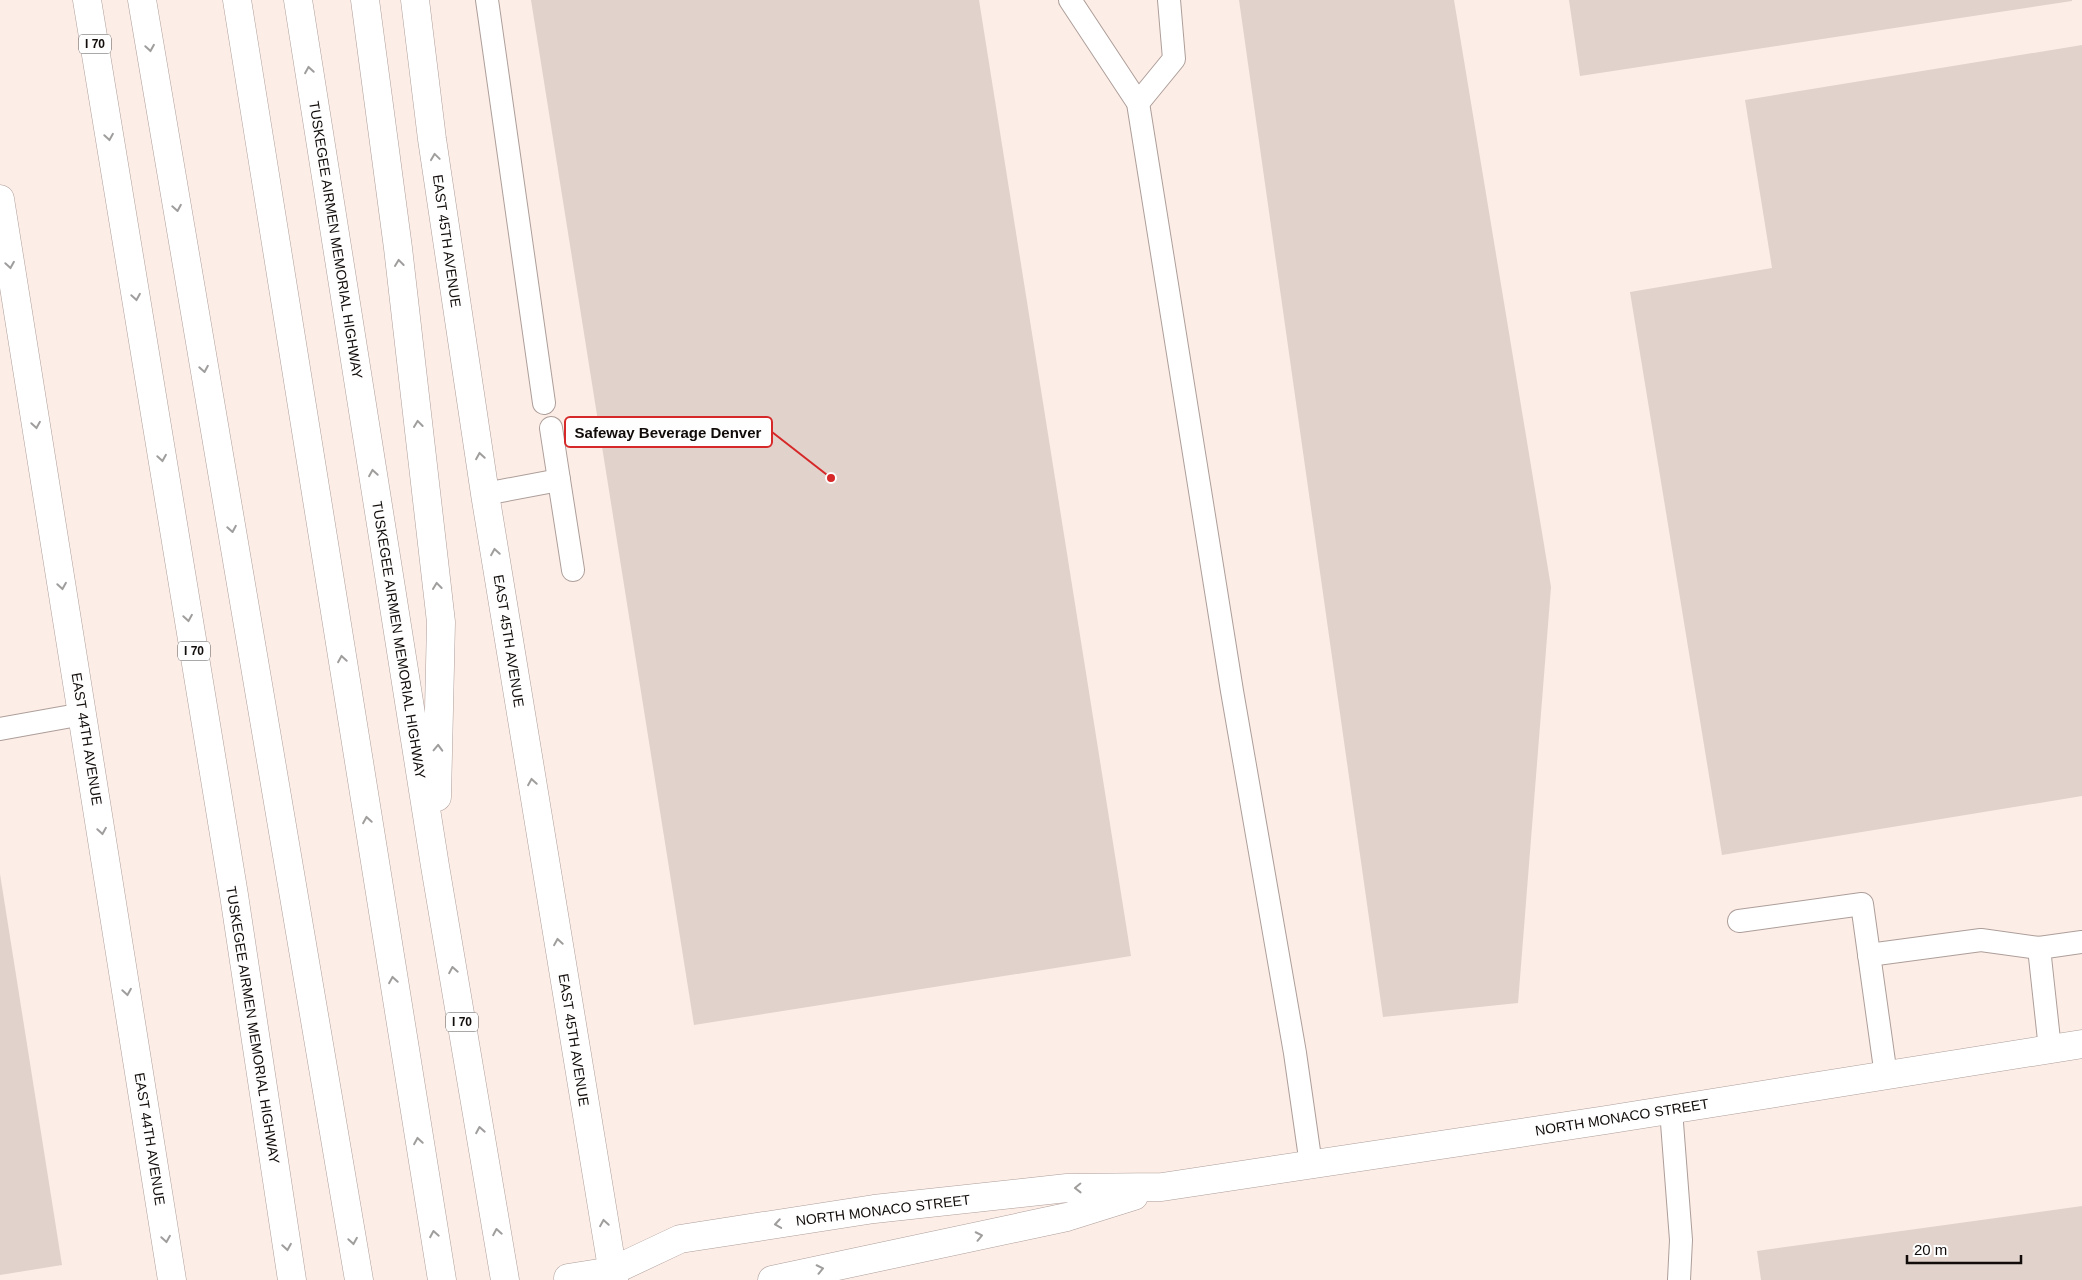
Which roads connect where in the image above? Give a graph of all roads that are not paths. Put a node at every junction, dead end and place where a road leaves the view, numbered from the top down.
1 (68, 0) edge
2 (88, 0) edge
3 (142, 0) edge
4 (237, 0) edge
5 (298, 0) edge
6 (365, 0) edge
7 (415, 0) edge
8 (487, 0) edge
9 (1070, 0) edge
10 (1169, 0) edge
11 (102, 89) junction
12 (1138, 103) junction
13 (0, 199) edge
14 (2, 230) edge
15 (544, 403) dead end
16 (551, 428) dead end
17 (559, 480) junction
18 (486, 494) junction
19 (573, 570) dead end
20 (83, 714) junction
21 (0, 729) edge
22 (435, 866) junction
23 (1740, 921) dead end
24 (2082, 942) edge
25 (2039, 948) junction
26 (1869, 955) junction
27 (2082, 1044) edge
28 (2050, 1049) junction
29 (1886, 1076) junction
30 (1671, 1110) junction
31 (1311, 1165) junction
32 (1162, 1187) junction
33 (620, 1277) edge
34 (568, 1278) dead end
35 (172, 1280) edge
36 (292, 1280) edge
37 (359, 1280) edge
38 (442, 1280) edge
39 (505, 1280) edge
40 (772, 1280) edge
41 (1679, 1280) edge

1 - 11 main road
2 - 11 main road, TUSKEGEE AIRMEN MEMORIAL HIGHWAY / I 70
3 -> 37 main road
38 -> 4 main road
22 -> 5 main road, TUSKEGEE AIRMEN MEMORIAL HIGHWAY / I 70
22 -> 6 main road
18 -> 7 main road, EAST 45TH AVENUE
8 - 15 lane
9 - 12 lane
10 - 12 lane
11 -> 36 main road, TUSKEGEE AIRMEN MEMORIAL HIGHWAY / I 70
12 - 31 lane
13 - 14 main road, EAST 44TH AVENUE
14 -> 20 main road, EAST 44TH AVENUE
16 - 17 lane
17 - 18 lane
17 - 19 lane
33 -> 18 main road, EAST 45TH AVENUE
20 - 21 lane
20 -> 35 main road, EAST 44TH AVENUE
39 -> 22 main road, TUSKEGEE AIRMEN MEMORIAL HIGHWAY / I 70
23 - 26 lane
24 - 25 lane
25 - 26 lane
25 - 28 lane
26 - 29 lane
27 - 28 main road, NORTH MONACO STREET
28 - 29 main road, NORTH MONACO STREET
29 - 30 main road, NORTH MONACO STREET
30 - 31 main road, NORTH MONACO STREET
30 - 41 lane
31 - 32 main road, NORTH MONACO STREET
32 -> 33 main road, NORTH MONACO STREET
40 -> 32 main road, NORTH MONACO STREET
33 - 34 main road, NORTH MONACO STREET

